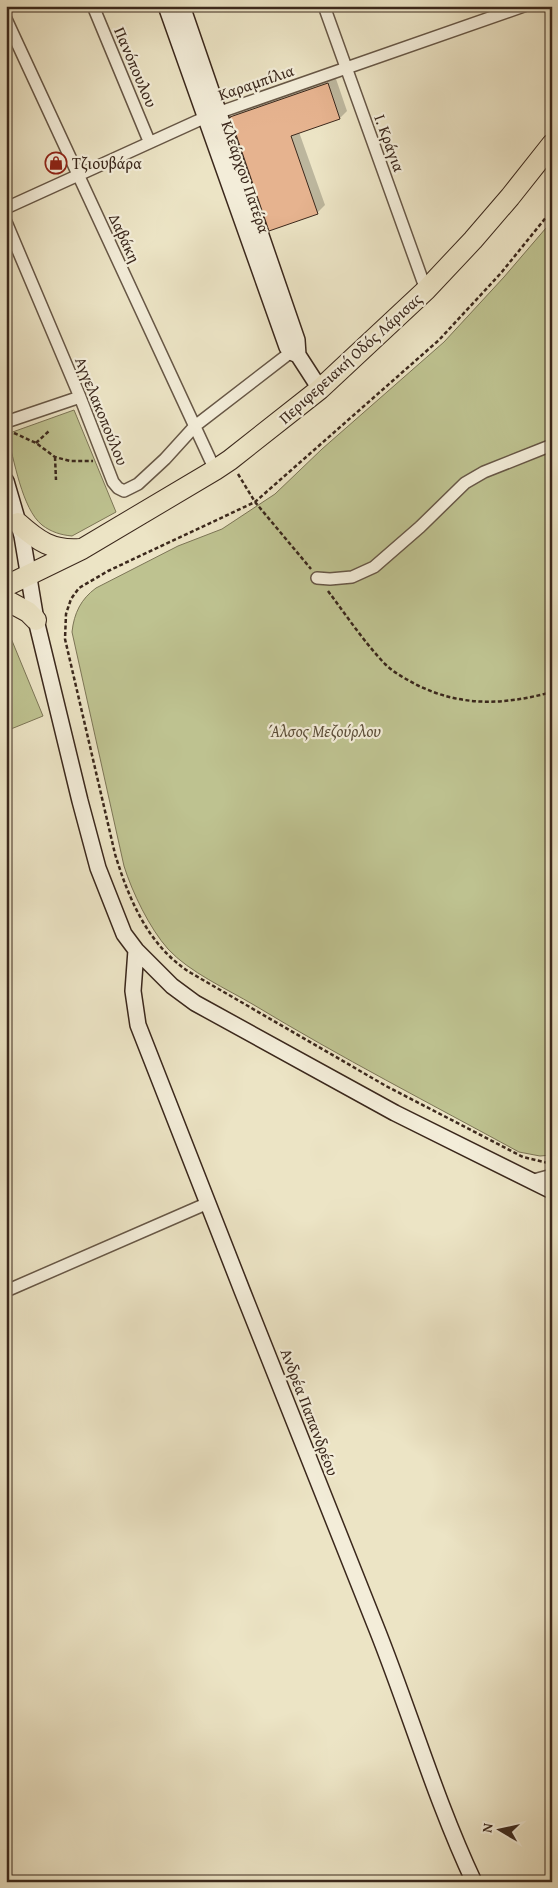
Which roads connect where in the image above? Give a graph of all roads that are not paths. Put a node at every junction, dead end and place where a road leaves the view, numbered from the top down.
1 (93, 6) edge
2 (166, 6) edge
3 (182, 6) edge
4 (324, 6) edge
5 (524, 6) edge
6 (6, 19) edge
7 (346, 68) junction
8 (212, 114) junction
9 (149, 141) junction
10 (552, 144) edge
11 (78, 174) junction
12 (6, 208) edge
13 (6, 222) edge
14 (426, 290) junction
15 (294, 353) junction
16 (320, 388) junction
17 (80, 397) junction
18 (8, 422) edge
19 (195, 426) junction
20 (552, 445) edge
21 (222, 465) junction
22 (6, 481) edge
23 (18, 523) junction
24 (82, 549) junction
25 (29, 574) junction
26 (318, 578) dead end
27 (6, 586) edge
28 (6, 600) edge
29 (36, 620) junction
30 (136, 950) junction
31 (552, 1175) edge
32 (530, 1181) junction
33 (552, 1191) edge
34 (208, 1203) junction
35 (6, 1291) edge
36 (474, 1882) edge

1 - 9 street, Πανόπουλου
2 - 8 street, Κλεάρχου Πατέρα
3 - 8 street, Κλεάρχου Πατέρα
4 - 7 street, Ι. Κράγια
5 - 7 street, Καραμπίλια
6 - 11 street, Δαβάκη
7 - 8 street, Καραμπίλια
7 - 14 street, Ι. Κράγια
8 - 9 street, Καραμπίλια
8 - 15 street, Κλεάρχου Πατέρα
9 - 11 street, Καραμπίλια
10 - 14 highway, Περιφερειακή Οδός Λάρισας
11 - 12 street, Καραμπίλια
11 - 19 street, Δαβάκη
13 - 17 street, Αγγελακοπούλου
14 - 16 highway, Περιφερειακή Οδός Λάρισας
15 - 16 street, Κλεάρχου Πατέρα
15 - 19 street, Αγγελακοπούλου
16 - 21 highway, Περιφερειακή Οδός Λάρισας
17 - 18 street
17 - 19 street, Αγγελακοπούλου
19 - 21 street, Δαβάκη
20 - 26 street
21 - 24 highway, Περιφερειακή Οδός Λάρισας
22 - 23 street
23 - 24 highway
23 - 25 street
24 - 25 highway, Περιφερειακή Οδός Λάρισας
25 - 27 highway, Περιφερειακή Οδός Λάρισας
25 - 29 street
28 - 29 highway
29 - 30 street
30 - 32 street
30 - 34 street, Ανδρέα Παπανδρέου
31 - 32 street
32 - 33 street
34 - 35 street
34 - 36 street, Ανδρέα Παπανδρέου

